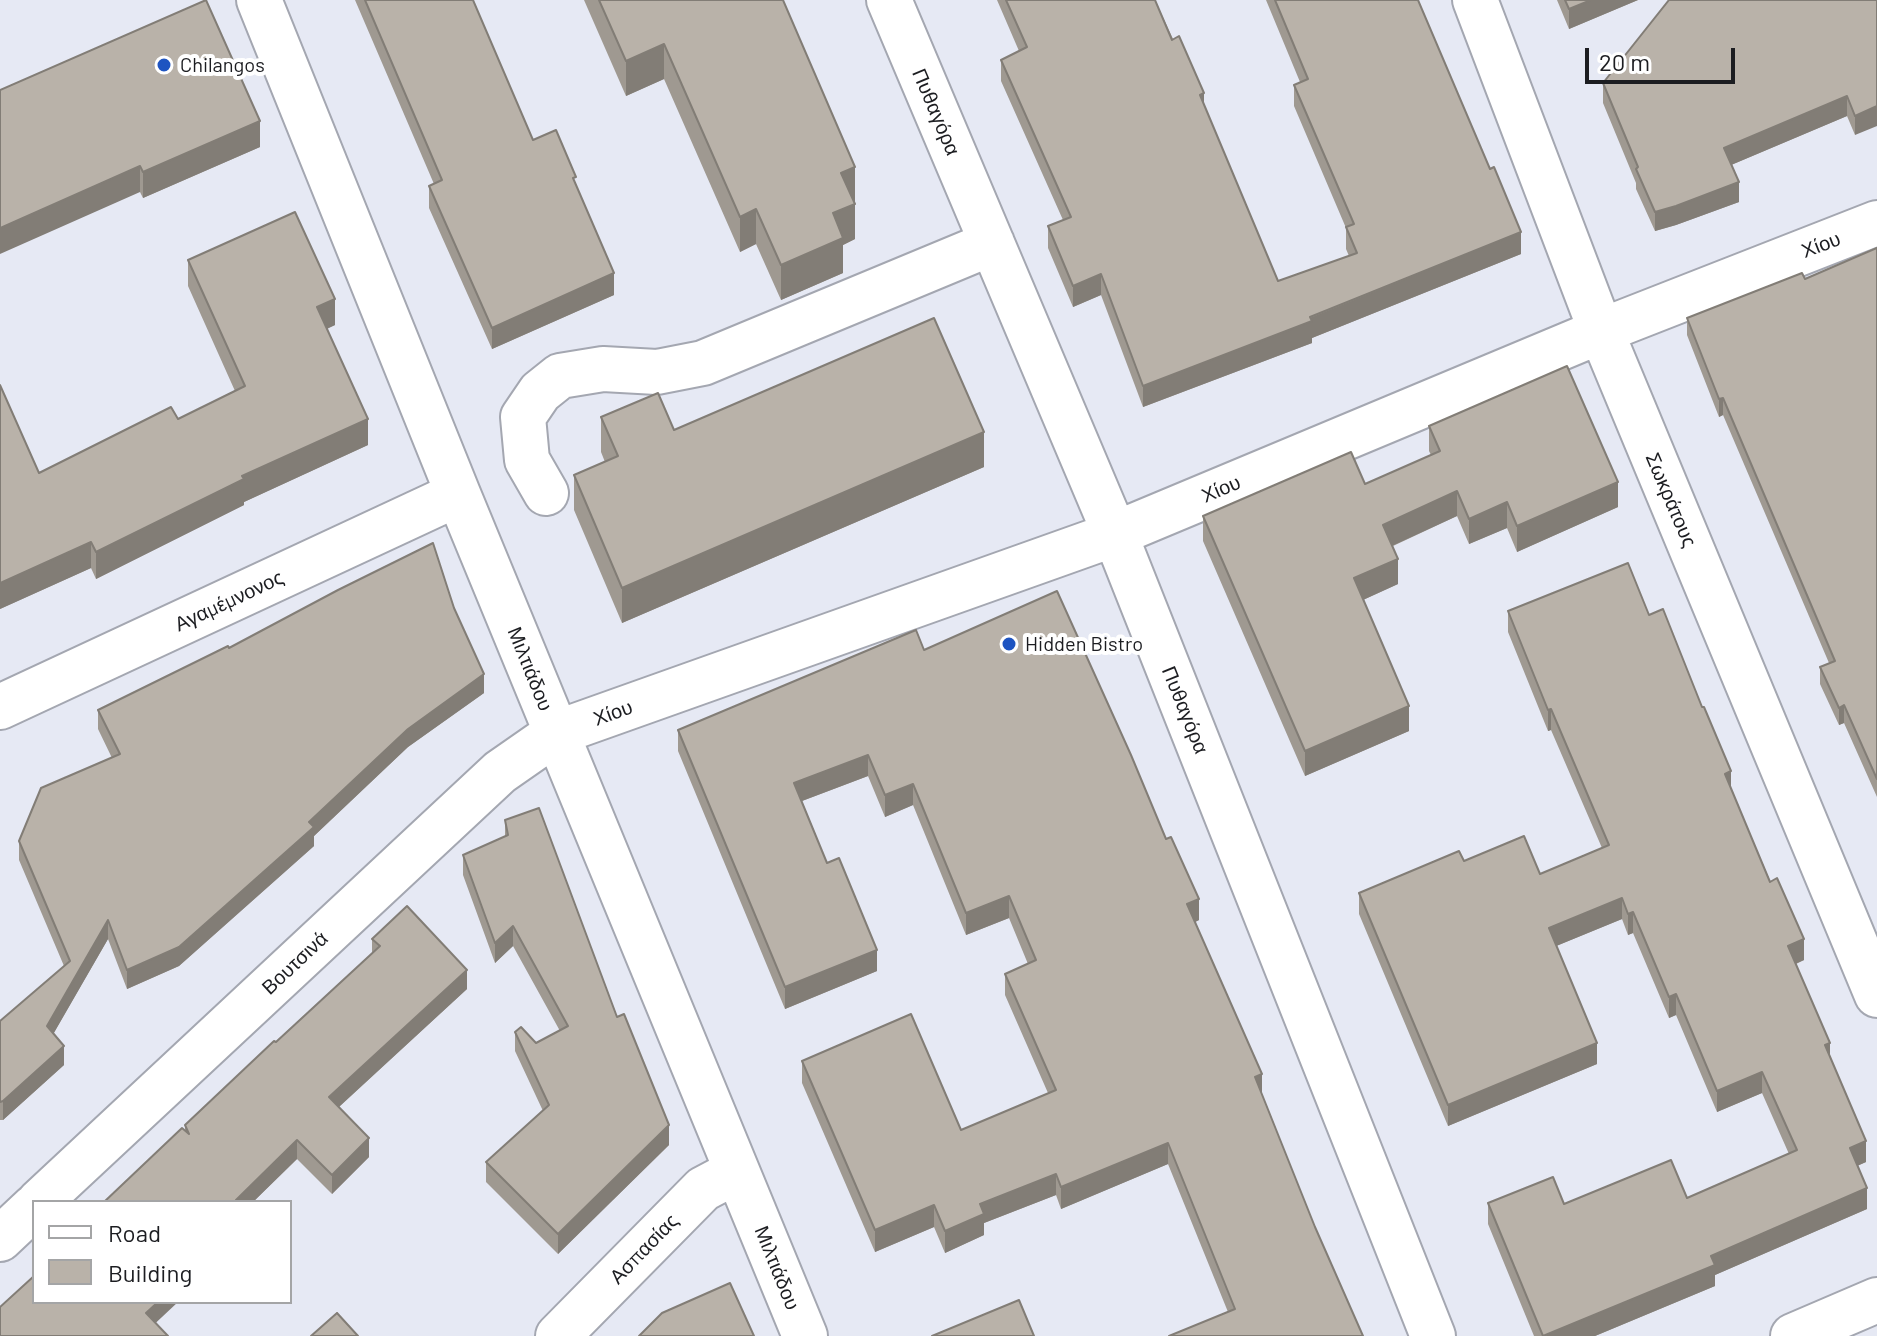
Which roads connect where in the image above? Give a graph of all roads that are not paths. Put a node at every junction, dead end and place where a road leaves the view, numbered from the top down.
1 (259, 0) edge
2 (889, 0) edge
3 (1475, 0) edge
4 (1877, 223) edge
5 (992, 243) junction
6 (1601, 331) junction
7 (546, 493) dead end
8 (458, 494) junction
9 (1115, 534) junction
10 (0, 707) edge
11 (556, 733) junction
12 (1877, 995) edge
13 (737, 1171) junction
14 (41, 1200) edge
15 (32, 1209) edge
16 (0, 1239) edge
17 (1877, 1300) edge
18 (558, 1336) edge
19 (805, 1336) edge
20 (1433, 1336) edge
21 (1793, 1336) edge

1 - 8 street, Μιλτιάδου
2 - 5 street, Πυθαγόρα
3 - 6 street, Σωκράτους
4 - 6 street, Χίου
5 - 7 street
5 - 9 street, Πυθαγόρα
6 - 9 street, Χίου
6 - 12 street, Σωκράτους
8 - 10 street, Αγαμέμνονος
8 - 11 street, Μιλτιάδου
9 - 11 street, Χίου
9 - 20 street, Πυθαγόρα
11 - 13 street, Μιλτιάδου
11 - 14 street, Βουτσινά
13 - 18 street, Ασπασίας
13 - 19 street, Μιλτιάδου
15 - 16 street
17 - 21 street

